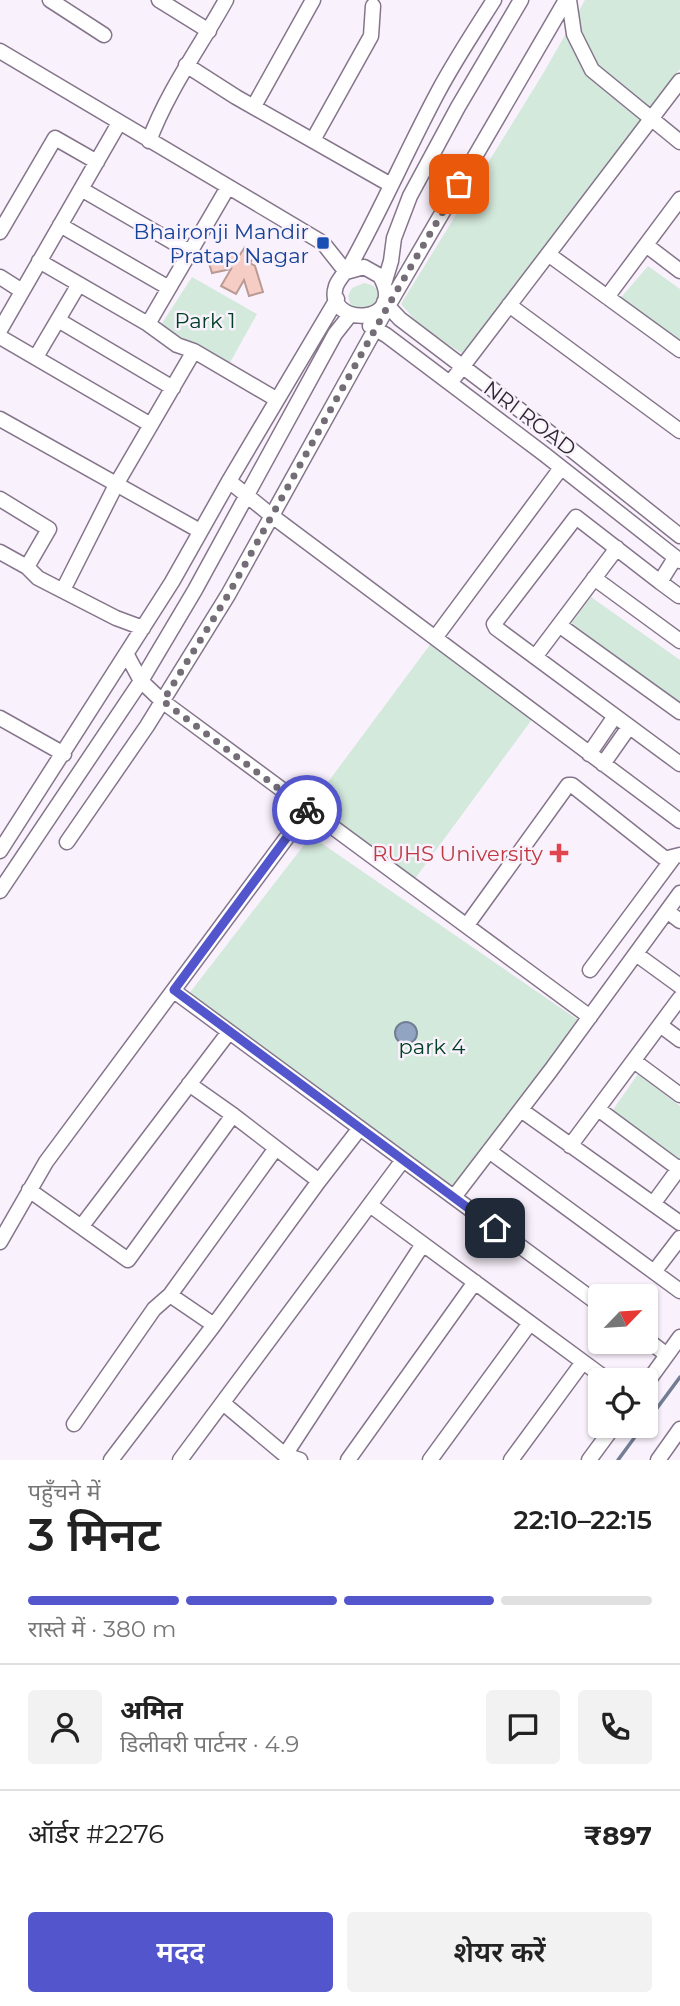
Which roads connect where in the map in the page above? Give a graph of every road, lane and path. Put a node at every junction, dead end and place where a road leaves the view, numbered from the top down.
1 (50, 0) edge
2 (159, 0) edge
3 (226, 0) edge
4 (313, 0) edge
5 (494, 0) edge
6 (521, 0) edge
7 (567, 0) edge
8 (373, 6) dead end
9 (209, 31) junction
10 (104, 35) dead end
11 (0, 51) edge
12 (186, 65) junction
13 (680, 81) edge
14 (254, 106) junction
15 (650, 120) junction
16 (120, 123) junction
17 (313, 140) junction
18 (149, 141) junction
19 (680, 142) edge
20 (97, 162) junction
21 (391, 185) junction
22 (228, 187) junction
23 (81, 189) junction
24 (678, 208) edge
25 (60, 225) junction
26 (0, 232) edge
27 (323, 243) junction
28 (646, 245) junction
29 (358, 250) junction
30 (190, 252) junction
31 (548, 254) junction
32 (39, 261) junction
33 (680, 271) edge
34 (346, 272) junction
35 (0, 277) edge
36 (79, 284) junction
37 (384, 284) junction
38 (169, 288) junction
39 (22, 291) junction
40 (607, 297) junction
41 (337, 299) junction
42 (386, 304) junction
43 (509, 305) junction
44 (350, 315) junction
45 (58, 320) junction
46 (1, 324) edge
47 (148, 324) junction
48 (376, 329) junction
49 (0, 337) edge
50 (680, 350) edge
51 (194, 351) junction
52 (36, 357) junction
53 (462, 366) junction
54 (450, 383) junction
55 (173, 388) junction
56 (276, 399) junction
57 (0, 419) edge
58 (151, 425) junction
59 (680, 431) edge
60 (561, 467) junction
61 (229, 481) junction
62 (117, 484) junction
63 (247, 494) junction
64 (0, 499) edge
65 (272, 516) junction
66 (200, 531) junction
67 (680, 536) edge
68 (617, 548) junction
69 (0, 552) edge
70 (678, 560) edge
71 (27, 567) junction
72 (594, 578) junction
73 (660, 582) junction
74 (63, 590) junction
75 (680, 595) edge
76 (559, 625) junction
77 (144, 628) junction
78 (435, 638) junction
79 (680, 642) edge
80 (127, 655) junction
81 (535, 657) junction
82 (141, 681) junction
83 (163, 701) junction
84 (680, 712) edge
85 (615, 716) junction
86 (0, 718) edge
87 (629, 727) junction
88 (64, 754) junction
89 (589, 754) junction
90 (603, 764) junction
91 (680, 764) edge
92 (308, 808) junction
93 (680, 821) edge
94 (67, 842) dead end
95 (0, 851) edge
96 (677, 856) edge
97 (0, 891) edge
98 (680, 893) edge
99 (667, 911) junction
100 (680, 921) edge
101 (467, 925) junction
102 (636, 954) junction
103 (590, 970) dead end
104 (680, 986) edge
105 (174, 990) junction
106 (680, 998) edge
107 (590, 1017) junction
108 (660, 1025) junction
109 (229, 1032) junction
110 (680, 1040) edge
111 (634, 1060) junction
112 (189, 1084) junction
113 (680, 1095) edge
114 (598, 1109) junction
115 (521, 1110) junction
116 (233, 1115) junction
117 (360, 1128) junction
118 (570, 1146) junction
119 (276, 1148) junction
120 (489, 1151) junction
121 (403, 1160) junction
122 (679, 1168) edge
123 (319, 1181) junction
124 (29, 1190) junction
125 (454, 1197) junction
126 (653, 1204) junction
127 (370, 1205) junction
128 (680, 1223) edge
129 (81, 1227) junction
130 (680, 1238) edge
131 (0, 1242) edge
132 (423, 1244) junction
133 (654, 1272) junction
134 (475, 1282) junction
135 (680, 1291) edge
136 (170, 1296) junction
137 (588, 1296) edge
138 (530, 1323) junction
139 (214, 1325) junction
140 (680, 1337) edge
141 (658, 1348) edge
142 (667, 1355) junction
143 (583, 1362) junction
144 (591, 1368) edge
145 (658, 1368) edge
146 (223, 1404) junction
147 (74, 1424) dead end
148 (680, 1429) edge
149 (605, 1438) edge
150 (285, 1455) junction
151 (111, 1460) edge
152 (180, 1460) edge
153 (300, 1460) edge
154 (348, 1460) edge
155 (430, 1460) edge
156 (511, 1460) edge
157 (589, 1460) edge
158 (658, 1460) edge

1 - 10 street
2 - 9 street
3 - 9 street
4 - 14 street
5 - 21 street
6 - 37 street
7 - 15 street
7 - 42 street
8 - 17 street
9 - 12 street
11 - 16 street
12 - 14 street
12 - 18 street
13 - 15 street
14 - 17 street
15 - 19 street
15 - 31 street
16 - 18 street
16 - 20 street
17 - 21 street
18 - 22 street
20 - 23 street
20 - 26 street
21 - 29 street
22 - 27 street
22 - 30 street
23 - 25 street
23 - 30 street
24 - 28 street
25 - 32 street
25 - 38 street
27 - 29 street
27 - 34 street
28 - 33 street
28 - 40 street
29 - 34 street
30 - 38 street
31 - 40 street
31 - 43 street
32 - 36 street
32 - 39 street
34 - 37 street
34 - 41 street
35 - 39 street
36 - 45 street
36 - 47 street
37 - 42 street
38 - 47 street
39 - 46 street
40 - 50 street
41 - 44 street
41 - 56 street
42 - 44 street
42 - 48 street
42 - 53 street, NRI ROAD
43 - 53 street
43 - 59 street
44 - 48 street, NRI ROAD
44 - 63 street
45 - 52 street
45 - 55 street
47 - 51 street
48 - 54 street, NRI ROAD
48 - 65 street
49 - 52 street
51 - 55 street
51 - 56 street
52 - 58 street
53 - 54 street
53 - 67 street, NRI ROAD
54 - 60 street, NRI ROAD
55 - 58 street
56 - 61 street
57 - 62 street
58 - 62 street
60 - 70 street, NRI ROAD
60 - 78 street
61 - 63 street
61 - 66 street
62 - 66 street
62 - 74 street
63 - 65 street
63 - 82 street
64 - 71 street
65 - 78 street
65 - 83 street
66 - 77 street
68 - 72 street
68 - 73 street
68 - 81 street
69 - 71 street
70 - 73 street
71 - 74 street
72 - 76 street
72 - 79 street
73 - 75 street
74 - 77 street
76 - 81 street
76 - 84 street
77 - 80 street
78 - 89 street
80 - 82 street
80 - 88 street
81 - 85 street
82 - 83 street
82 - 97 street
83 - 92 street
83 - 94 street
85 - 87 street
85 - 89 street
86 - 88 street
87 - 90 street
87 - 91 street
88 - 95 street
89 - 90 street
90 - 93 street
92 - 101 street
92 - 105 street
96 - 101 street
96 - 103 street
98 - 99 street
99 - 100 street
99 - 102 street
101 - 107 street
102 - 104 street
102 - 107 street
105 - 109 street
105 - 124 street
106 - 108 street
107 - 115 street
108 - 110 street
108 - 111 street
109 - 112 street
109 - 117 street
111 - 113 street
111 - 114 street
112 - 116 street
112 - 129 street
114 - 118 street
114 - 122 street
115 - 118 street
115 - 120 street
116 - 119 street
116 - 129 street
117 - 121 street
117 - 123 street
118 - 126 street
119 - 123 street
119 - 136 street
120 - 125 street
120 - 133 street
121 - 125 street
121 - 127 street
122 - 126 street
123 - 139 street
124 - 129 street
124 - 131 street
125 - 137 street
126 - 128 street
127 - 132 street
127 - 146 street
130 - 133 street
132 - 134 street
132 - 150 street
133 - 135 street
134 - 138 street
134 - 154 street
136 - 139 street
136 - 147 street
138 - 143 street
138 - 155 street
139 - 151 street
140 - 142 street
141 - 142 street
142 - 145 street
143 - 144 street
143 - 156 street
146 - 150 street
146 - 152 street
148 - 158 street
149 - 157 street
150 - 153 street

